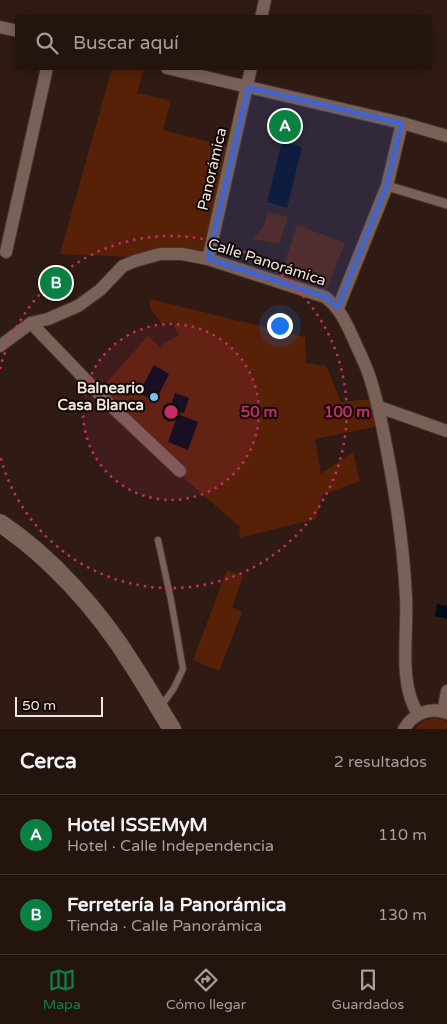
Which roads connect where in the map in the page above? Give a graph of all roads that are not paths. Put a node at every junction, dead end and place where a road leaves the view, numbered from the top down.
1 (265, 0) edge
2 (262, 15) edge
3 (0, 27) edge
4 (15, 31) edge
5 (47, 70) edge
6 (176, 70) edge
7 (251, 70) edge
8 (248, 87) junction
9 (402, 123) junction
10 (447, 136) edge
11 (387, 186) junction
12 (447, 204) edge
13 (6, 252) dead end
14 (208, 259) junction
15 (338, 308) junction
16 (31, 324) junction
17 (0, 347) edge
18 (379, 407) junction
19 (447, 431) edge
20 (180, 471) dead end
21 (0, 523) edge
22 (158, 540) dead end
23 (447, 691) edge
24 (159, 709) junction
25 (445, 712) edge
26 (418, 714) junction
27 (172, 729) edge
28 (404, 729) edge

1 - 2 street
3 - 4 street
5 - 13 street
6 - 8 street
7 - 8 street, Panorámica
8 - 9 street
8 - 14 street, Panorámica
9 - 10 street
9 - 11 street
11 - 12 street
11 - 15 street
14 - 15 street, Calle Panorámica
14 - 16 street, Calle Panorámica
15 - 18 street
16 - 17 street, Calle Panorámica
16 - 20 street
18 - 19 street
18 - 26 street
21 - 24 main road
22 - 24 lane
23 - 25 street
24 - 27 main road
25 - 26 street
26 - 28 street

